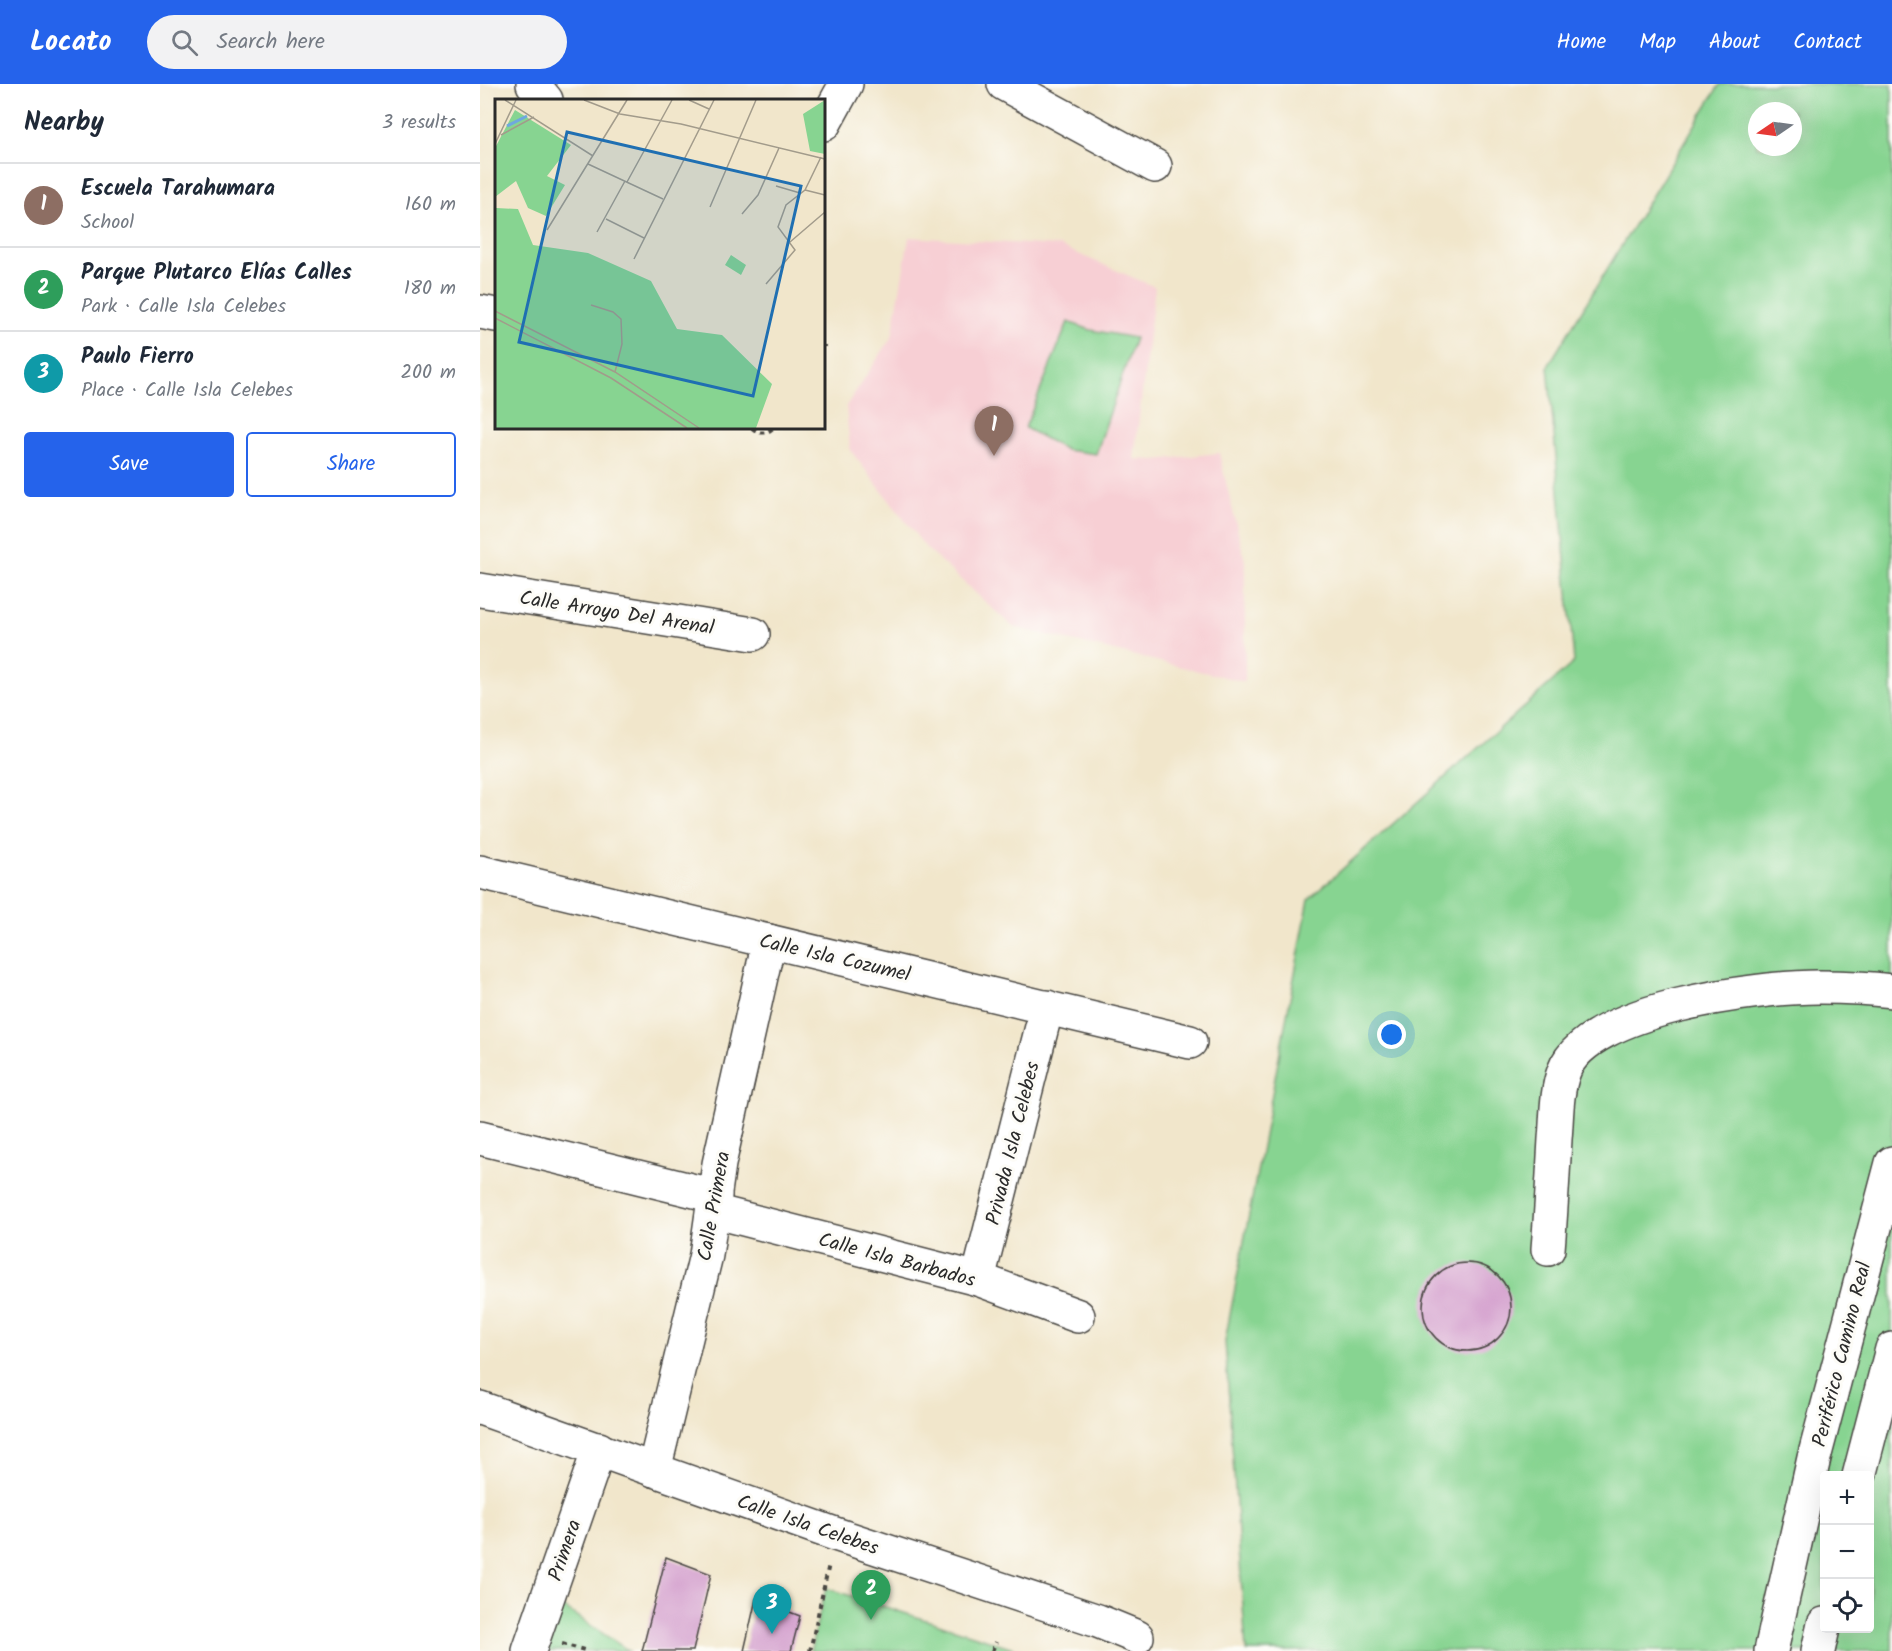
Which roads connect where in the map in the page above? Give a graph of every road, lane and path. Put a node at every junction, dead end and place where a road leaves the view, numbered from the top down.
1 (530, 84) edge
2 (846, 84) edge
3 (1004, 84) edge
4 (527, 99) edge
5 (545, 99) edge
6 (825, 122) edge
7 (1155, 166) dead end
8 (480, 312) edge
9 (495, 315) edge
10 (754, 429) edge
11 (772, 429) edge
12 (480, 590) edge
13 (753, 634) dead end
14 (480, 872) edge
15 (769, 941) junction
16 (1892, 991) edge
17 (1047, 1007) junction
18 (1190, 1042) dead end
19 (480, 1138) edge
20 (1892, 1163) edge
21 (714, 1203) junction
22 (1548, 1249) dead end
23 (978, 1280) junction
24 (1077, 1316) dead end
25 (1892, 1349) edge
26 (480, 1408) edge
27 (599, 1449) junction
28 (654, 1470) junction
29 (1860, 1471) edge
30 (835, 1534) junction
31 (1822, 1633) edge
32 (1137, 1637) dead end
33 (996, 1642) dead end
34 (529, 1651) edge
35 (810, 1651) edge
36 (992, 1651) edge
37 (1771, 1651) edge
38 (1818, 1651) edge

1 - 4 main road
1 - 5 main road
2 - 6 main road
3 - 7 main road
8 - 9 main road
10 - 11 path
12 - 13 main road, Calle Arroyo Del Arenal
14 - 15 main road, Calle Isla Cozumel
15 - 17 main road, Calle Isla Cozumel
15 - 21 main road, Calle Primera
16 - 22 main road
17 - 18 main road, Calle Isla Cozumel
17 - 23 main road, Privada Isla Celebes
19 - 21 main road, Calle Isla Barbados
20 - 37 main road, Periférico Camino Real
21 - 23 main road, Calle Isla Barbados
21 - 28 main road, Calle Primera
23 - 24 main road, Calle Isla Barbados
25 - 29 main road
26 - 27 main road, Calle Isla Celebes
27 - 28 main road, Calle Isla Celebes
27 - 34 main road, Primera
28 - 30 main road, Calle Isla Celebes
30 - 32 main road, Calle Isla Celebes
30 - 35 path
31 - 38 main road
33 - 36 path

